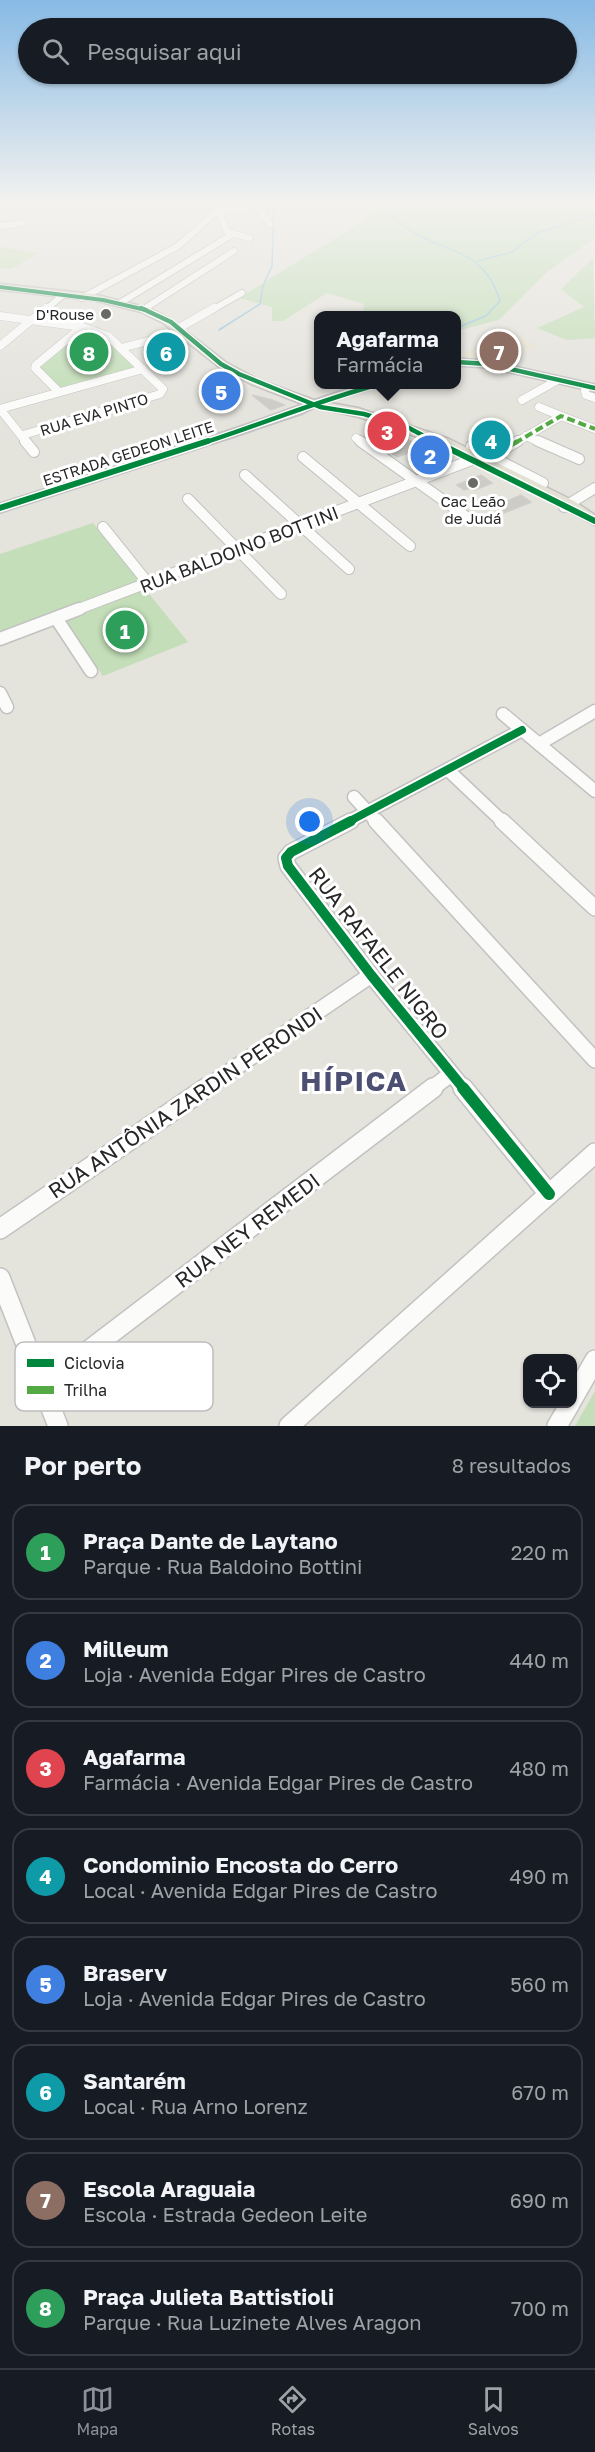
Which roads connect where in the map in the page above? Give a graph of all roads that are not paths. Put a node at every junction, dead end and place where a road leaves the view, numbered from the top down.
1 (133, 271) edge
2 (173, 271) edge
3 (204, 271) edge
4 (0, 287) edge
5 (242, 293) dead end
6 (63, 295) junction
7 (82, 298) junction
8 (120, 303) junction
9 (144, 309) junction
10 (0, 316) edge
11 (32, 320) junction
12 (82, 327) junction
13 (181, 330) junction
14 (0, 346) edge
15 (121, 348) junction
16 (461, 362) edge
17 (142, 369) junction
18 (556, 381) junction
19 (366, 389) edge
20 (590, 390) edge
21 (58, 392) junction
22 (595, 398) edge
23 (522, 400) dead end
24 (329, 402) junction
25 (539, 407) dead end
26 (0, 409) edge
27 (561, 416) junction
28 (595, 429) edge
29 (23, 435) junction
30 (526, 436) junction
31 (356, 438) dead end
32 (34, 452) dead end
33 (479, 456) junction
34 (303, 457) dead end
35 (579, 459) dead end
36 (245, 475) dead end
37 (415, 482) junction
38 (543, 483) dead end
39 (595, 488) edge
40 (188, 499) dead end
41 (358, 504) junction
42 (567, 505) junction
43 (0, 508) edge
44 (590, 518) edge
45 (471, 520) dead end
46 (300, 526) junction
47 (103, 527) dead end
48 (410, 546) dead end
49 (237, 549) junction
50 (349, 569) dead end
51 (148, 583) junction
52 (282, 594) dead end
53 (56, 618) junction
54 (0, 639) edge
55 (91, 671) dead end
56 (0, 693) edge
57 (7, 707) dead end
58 (595, 711) edge
59 (503, 714) dead end
60 (522, 730) junction
61 (539, 744) junction
62 (448, 770) junction
63 (595, 791) edge
64 (354, 797) dead end
65 (366, 810) junction
66 (595, 908) edge
67 (371, 975) junction
68 (595, 1060) edge
69 (451, 1074) junction
70 (595, 1153) edge
71 (549, 1194) junction
72 (0, 1229) edge
73 (0, 1278) edge
74 (25, 1342) edge
75 (100, 1342) edge
76 (595, 1360) edge
77 (577, 1393) edge
78 (568, 1408) edge
79 (52, 1411) edge
80 (58, 1426) edge
81 (289, 1426) edge
82 (557, 1426) edge

1 - 7 street
2 - 8 street
3 - 9 street
4 - 6 main road
5 - 13 street
6 - 7 main road
6 - 11 street
7 - 8 main road
8 - 9 main road
9 - 13 main road
10 - 11 street
11 - 12 street
11 - 14 street
12 - 15 street
12 - 21 street
13 - 15 street
13 - 24 main road
15 - 17 street
16 - 18 main road
17 - 21 street
17 - 29 street, RUA EVA PINTO
18 - 20 main road
18 - 23 street
19 - 24 main road, ESTRADA GEDEON LEITE
20 - 22 street
21 - 26 street
24 - 33 main road
24 - 43 main road, ESTRADA GEDEON LEITE
25 - 27 street
26 - 29 street
27 - 28 street
27 - 30 street, RUA BALDOINO BOTTINI
29 - 32 street
30 - 33 street, RUA BALDOINO BOTTINI
30 - 35 street
31 - 37 street
33 - 37 street, RUA BALDOINO BOTTINI
33 - 38 street
33 - 42 main road
34 - 41 street
36 - 46 street
37 - 41 street, RUA BALDOINO BOTTINI
37 - 45 street
39 - 42 street
40 - 49 street
41 - 46 street, RUA BALDOINO BOTTINI
41 - 48 street
42 - 44 main road
46 - 49 street, RUA BALDOINO BOTTINI
46 - 50 street
47 - 51 street
49 - 51 street, RUA BALDOINO BOTTINI
49 - 52 street
51 - 53 street, RUA BALDOINO BOTTINI
53 - 54 street, RUA BALDOINO BOTTINI
53 - 55 street
56 - 57 street
58 - 61 street
59 - 60 street
60 - 61 street
60 - 62 street, RUA RAFAELE NIGRO
61 - 63 street
62 - 65 street, RUA RAFAELE NIGRO
62 - 66 street
64 - 65 street
65 - 67 street, RUA RAFAELE NIGRO
65 - 68 street
67 - 69 street, RUA RAFAELE NIGRO
67 - 72 street, RUA ANTÔNIA ZARDIN PERONDI
69 - 71 street, RUA RAFAELE NIGRO
69 - 75 street, RUA NEY REMEDI
70 - 71 street
71 - 81 street
73 - 74 street
76 - 77 street
78 - 82 street
79 - 80 street

